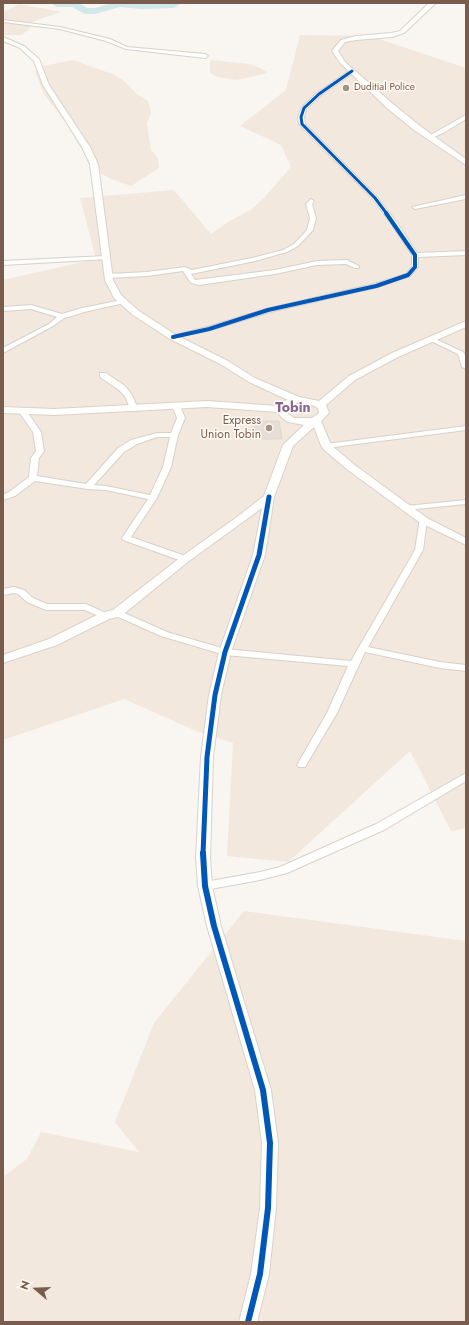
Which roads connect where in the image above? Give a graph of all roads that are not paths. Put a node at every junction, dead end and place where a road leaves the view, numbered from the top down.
1 (433, 3) edge
2 (3, 20) edge
3 (3, 39) edge
4 (205, 56) dead end
5 (352, 71) junction
6 (466, 118) edge
7 (430, 137) junction
8 (466, 163) edge
9 (466, 197) edge
10 (311, 200) dead end
11 (415, 207) dead end
12 (466, 253) edge
13 (415, 255) junction
14 (106, 258) junction
15 (3, 263) edge
16 (357, 267) dead end
17 (185, 269) junction
18 (108, 276) junction
19 (122, 302) junction
20 (3, 309) edge
21 (62, 316) junction
22 (466, 324) edge
23 (173, 337) junction
24 (431, 339) junction
25 (3, 351) edge
26 (465, 358) edge
27 (466, 367) edge
28 (103, 375) dead end
29 (296, 400) junction
30 (176, 405) junction
31 (320, 405) junction
32 (134, 409) junction
33 (282, 409) junction
34 (3, 410) edge
35 (23, 412) junction
36 (315, 420) junction
37 (466, 428) edge
38 (174, 435) junction
39 (326, 446) junction
40 (33, 478) junction
41 (88, 487) junction
42 (269, 497) junction
43 (3, 498) edge
44 (153, 498) junction
45 (466, 502) edge
46 (406, 508) junction
47 (422, 520) junction
48 (466, 542) edge
49 (185, 560) junction
50 (3, 592) edge
51 (117, 613) junction
52 (106, 616) junction
53 (363, 649) junction
54 (225, 652) junction
55 (3, 659) edge
56 (354, 664) junction
57 (466, 668) edge
58 (302, 765) dead end
59 (466, 776) edge
60 (206, 886) junction
61 (248, 1322) edge

1 - 5 street
2 - 4 street
3 - 14 street
5 - 7 street
5 - 13 street
6 - 7 street
7 - 8 street
9 - 11 street
10 - 17 street
12 - 13 street
13 - 23 street
14 - 15 street
14 - 18 street
16 - 17 street
17 - 18 street
18 - 19 street
19 - 21 street
19 - 23 street
20 - 21 street
21 - 25 street
22 - 24 street
23 - 29 street
24 - 26 street
24 - 31 street
26 - 27 street
28 - 32 street
29 - 31 street
29 - 33 street
30 - 32 street
30 - 33 street
30 - 38 street
31 - 36 street
32 - 35 street
33 - 36 street
34 - 35 street
35 - 40 street
36 - 39 street
36 - 42 street
37 - 39 street
38 - 41 street
38 - 44 street
39 - 46 street
40 - 41 street
40 - 43 street
41 - 44 street
42 - 49 street
42 - 54 street
44 - 49 street
45 - 46 street
46 - 47 street
47 - 48 street
47 - 53 street
49 - 51 street
50 - 52 street
51 - 52 street
51 - 54 street
52 - 55 street
53 - 56 street
53 - 57 street
54 - 56 street
54 - 60 street
56 - 58 street
59 - 60 street
60 - 61 street

